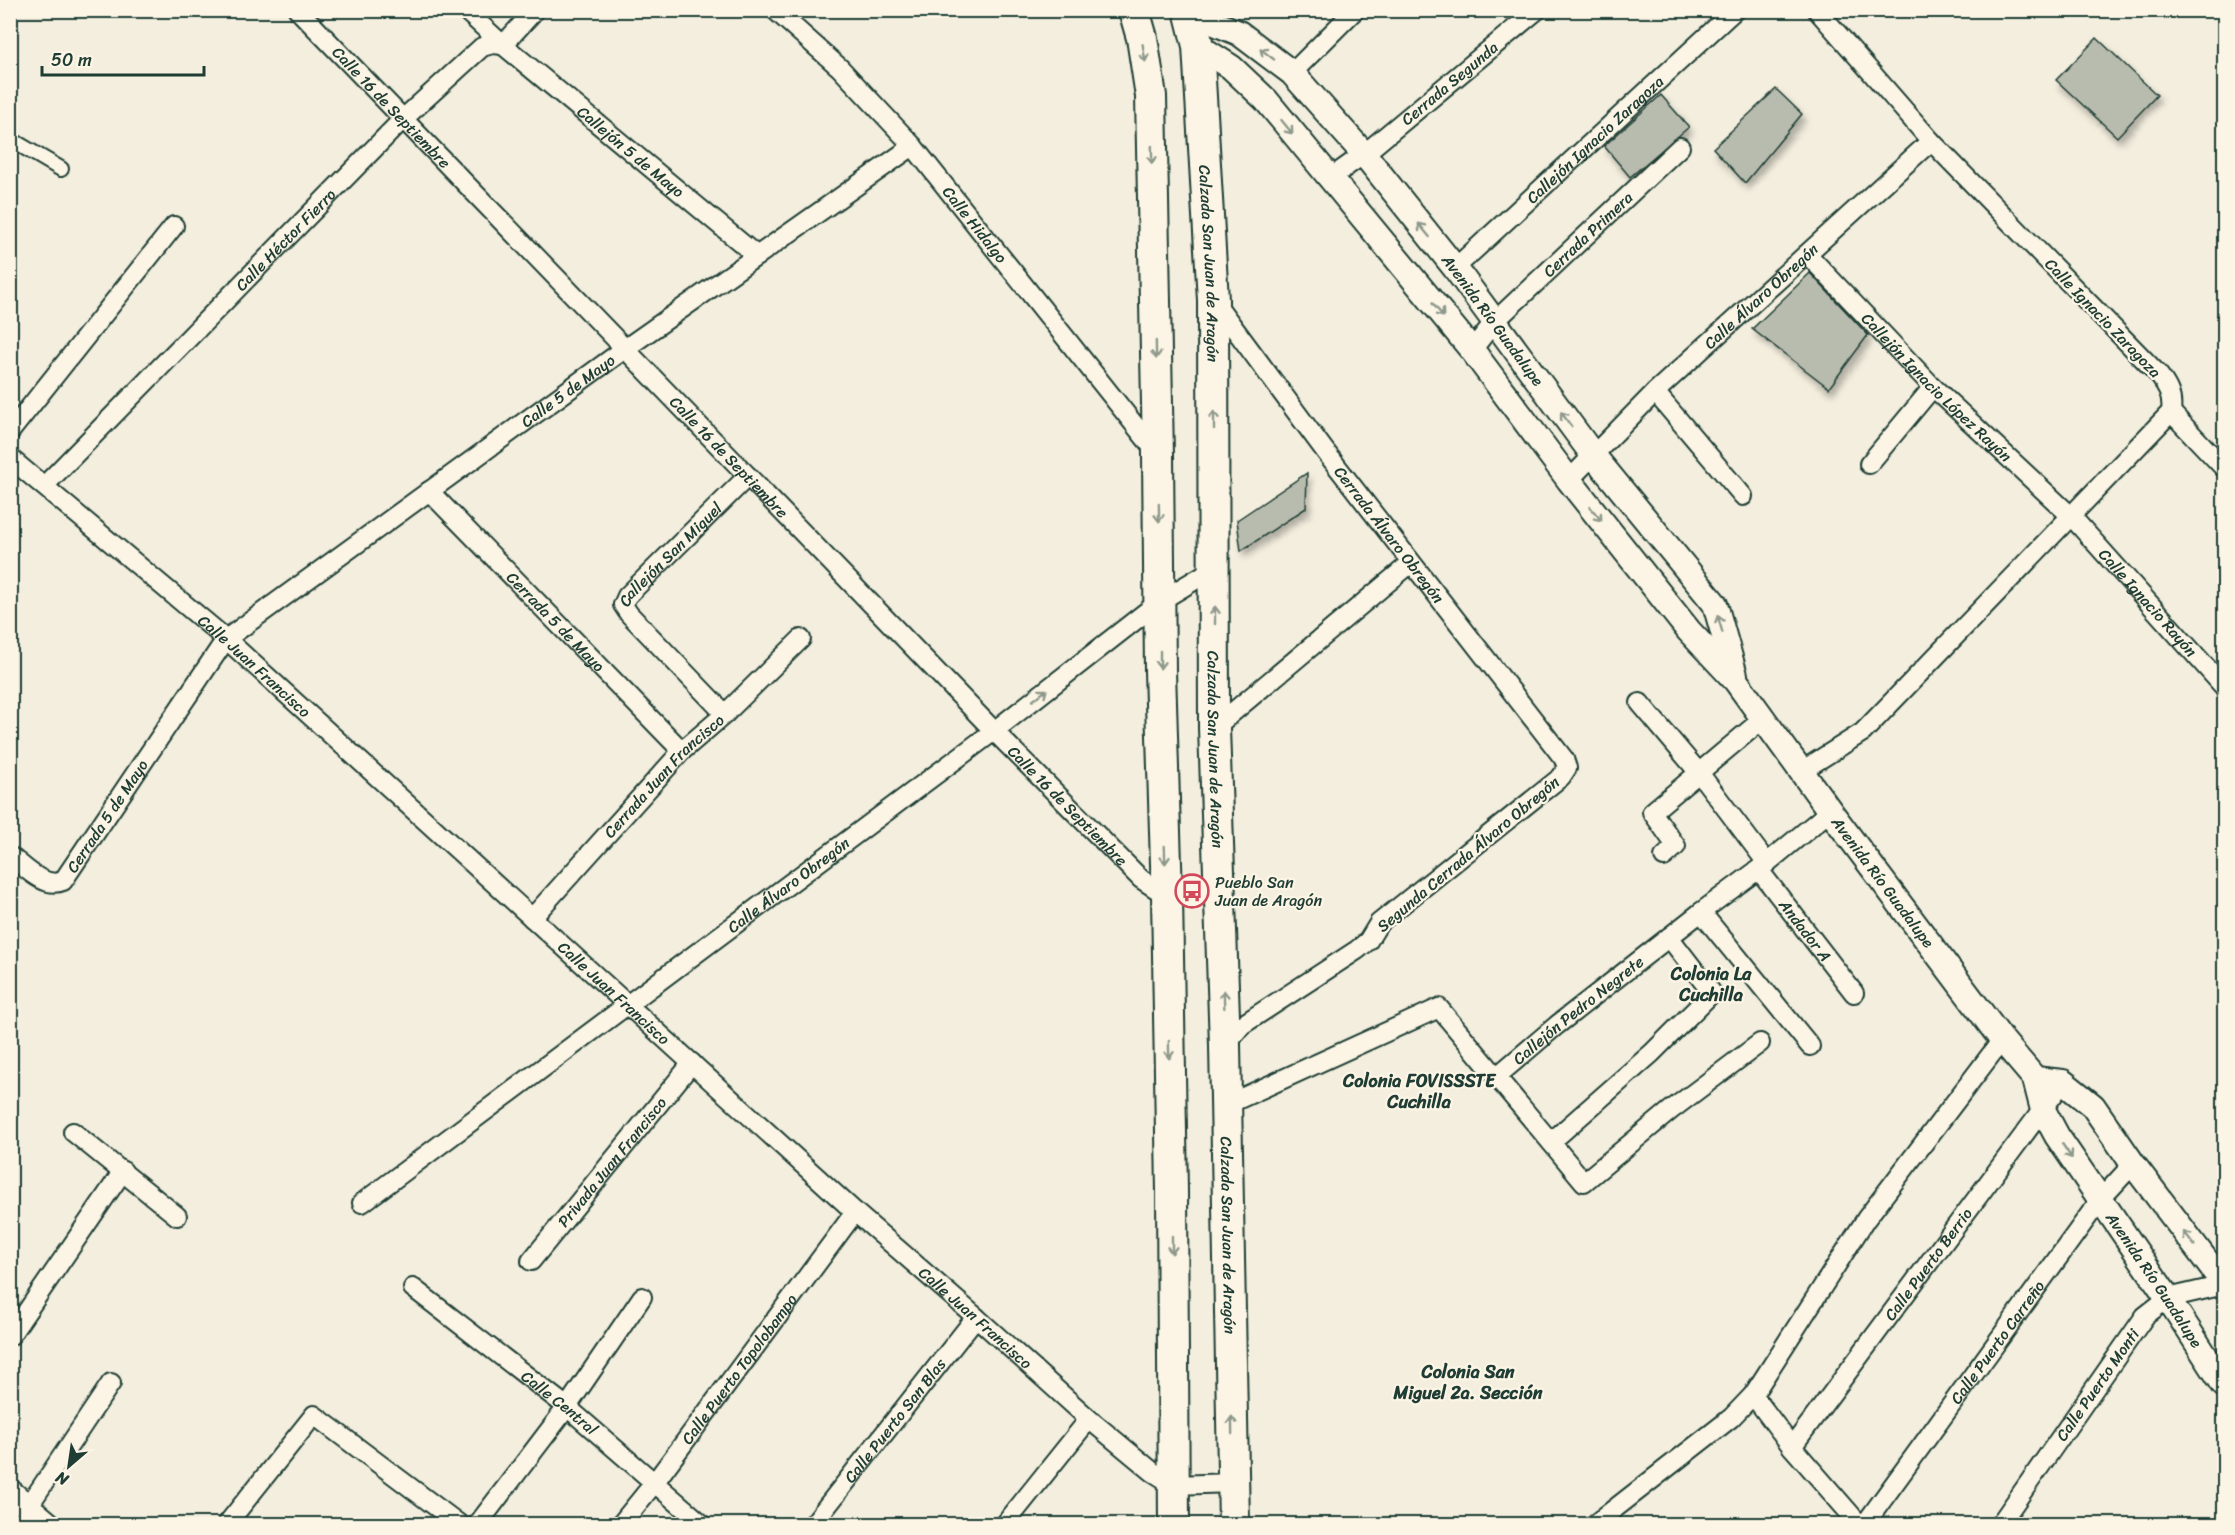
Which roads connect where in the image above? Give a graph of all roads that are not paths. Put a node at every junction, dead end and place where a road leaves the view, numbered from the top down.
1 (297, 10) edge
2 (465, 10) edge
3 (535, 10) edge
4 (775, 10) edge
5 (1134, 10) edge
6 (1355, 10) edge
7 (1537, 10) edge
8 (1735, 10) edge
9 (1817, 10) edge
10 (1189, 11) edge
11 (503, 45) junction
12 (1198, 46) junction
13 (1292, 73) junction
14 (402, 120) junction
15 (10, 139) edge
16 (1931, 141) junction
17 (913, 146) junction
18 (1680, 147) dead end
19 (1364, 154) junction
20 (61, 170) dead end
21 (1329, 179) junction
22 (174, 226) dead end
23 (1807, 254) junction
24 (757, 256) junction
25 (1455, 268) junction
26 (1213, 300) junction
27 (1494, 322) junction
28 (626, 348) junction
29 (1472, 350) junction
30 (1933, 387) junction
31 (1654, 392) junction
32 (2171, 412) junction
33 (10, 432) edge
34 (1158, 455) junction
35 (1593, 455) junction
36 (10, 458) edge
37 (1869, 464) dead end
38 (2224, 468) edge
39 (748, 476) junction
40 (1569, 480) junction
41 (44, 486) junction
42 (429, 491) junction
43 (1743, 496) dead end
44 (2072, 517) junction
45 (1411, 563) junction
46 (1215, 568) junction
47 (1160, 601) junction
48 (226, 639) junction
49 (801, 639) dead end
50 (1736, 681) junction
51 (2224, 687) edge
52 (1640, 703) dead end
53 (725, 714) junction
54 (1764, 718) junction
55 (1214, 728) junction
56 (994, 731) junction
57 (682, 752) junction
58 (1567, 768) joint
59 (1803, 770) junction
60 (1700, 774) junction
61 (1830, 811) junction
62 (10, 856) edge
63 (1664, 857) dead end
64 (1763, 867) junction
65 (1167, 896) junction
66 (1701, 912) junction
67 (532, 918) junction
68 (1668, 937) junction
69 (1854, 993) dead end
70 (628, 1006) junction
71 (2002, 1040) junction
72 (1760, 1043) dead end
73 (1225, 1045) junction
74 (1810, 1046) dead end
75 (692, 1063) junction
76 (1496, 1077) junction
77 (2035, 1079) junction
78 (2063, 1082) junction
79 (1226, 1105) junction
80 (2043, 1110) junction
81 (73, 1131) dead end
82 (1551, 1142) junction
83 (2133, 1164) junction
84 (123, 1171) junction
85 (2100, 1200) junction
86 (362, 1203) dead end
87 (855, 1212) junction
88 (177, 1216) dead end
89 (531, 1261) dead end
90 (2224, 1285) edge
91 (413, 1288) dead end
92 (642, 1297) dead end
93 (2168, 1298) junction
94 (976, 1317) junction
95 (10, 1336) edge
96 (111, 1383) dead end
97 (2224, 1384) edge
98 (1753, 1395) junction
99 (567, 1407) junction
100 (1089, 1419) junction
101 (1792, 1447) junction
102 (655, 1482) junction
103 (1233, 1483) junction
104 (1174, 1485) junction
105 (19, 1499) edge
106 (48, 1524) edge
107 (227, 1524) edge
108 (459, 1524) edge
109 (478, 1524) edge
110 (621, 1524) edge
111 (702, 1524) edge
112 (813, 1524) edge
113 (1005, 1524) edge
114 (1174, 1524) edge
115 (1234, 1524) edge
116 (1595, 1524) edge
117 (1859, 1524) edge
118 (1865, 1524) edge
119 (2000, 1524) edge

1 - 14 street, Calle 16 de Septiembre
2 - 11 street, Callejón 5 de Mayo
3 - 11 street
4 - 17 street, Calle Hidalgo
5 -> 34 main road
6 - 13 street
7 - 19 street, Cerrada Segunda
8 - 25 street, Callejón Ignacio Zaragoza
9 - 16 street, Calle Ignacio Zaragoza
10 - 12 main road, Calzada San Juan de Aragón
13 -> 10 street, Avenida Río Guadalupe
11 - 14 street, Calle Héctor Fierro
11 - 24 street, Callejón 5 de Mayo
12 -> 21 street, Avenida Río Guadalupe
12 - 26 main road, Calzada San Juan de Aragón
13 - 19 street, Avenida Río Guadalupe
14 - 28 street, Calle 16 de Septiembre
14 - 41 street, Calle Héctor Fierro
15 - 20 street
16 - 23 street, Calle Álvaro Obregón
16 - 32 street, Calle Ignacio Zaragoza
17 - 24 street, Calle 5 de Mayo
17 - 34 street, Calle Hidalgo
18 - 27 street, Cerrada Primera
19 - 21 street, Cerrada Segunda
25 -> 19 street, Avenida Río Guadalupe
21 -> 29 street, Avenida Río Guadalupe
22 - 33 street
23 - 30 street, Callejón Ignacio López Rayón
23 - 31 street, Calle Álvaro Obregón
24 - 28 street, Calle 5 de Mayo
25 - 27 street, Avenida Río Guadalupe
26 - 45 street, Cerrada Álvaro Obregón
46 -> 26 main road, Calzada San Juan de Aragón
27 - 29 street, Cerrada Primera
35 -> 27 street, Avenida Río Guadalupe
28 - 39 street, Calle 16 de Septiembre
28 - 42 street, Calle 5 de Mayo
29 - 40 street, Avenida Río Guadalupe
30 - 37 street
30 - 44 street, Callejón Ignacio López Rayón
31 - 35 street, Calle Álvaro Obregón
31 - 43 street
32 - 38 street
32 - 44 street
34 -> 47 main road
35 - 40 street, Calle Álvaro Obregón
50 -> 35 street, Avenida Río Guadalupe
36 - 41 street, Calle Juan Francisco
39 - 53 street, Callejón San Miguel
39 - 56 street, Calle 16 de Septiembre
40 -> 50 street, Avenida Río Guadalupe
41 - 48 street, Calle Juan Francisco
42 - 48 street, Calle 5 de Mayo
42 - 57 street, Cerrada 5 de Mayo
44 - 51 street, Calle Ignacio Rayón
44 - 59 street
45 - 55 street
45 - 58 street, Cerrada Álvaro Obregón
46 - 47 street, Calle Álvaro Obregón
55 -> 46 main road, Calzada San Juan de Aragón
56 -> 47 street, Calle Álvaro Obregón
47 -> 65 main road
48 - 62 street, Cerrada 5 de Mayo
48 - 67 street, Calle Juan Francisco
49 - 53 street, Cerrada Juan Francisco
50 - 54 street, Avenida Río Guadalupe
52 - 60 street, Andador A
53 - 57 street, Cerrada Juan Francisco
54 - 59 street, Avenida Río Guadalupe
54 - 60 street
73 -> 55 main road, Calzada San Juan de Aragón
56 - 65 street, Calle 16 de Septiembre
56 - 70 street, Calle Álvaro Obregón
57 - 67 street, Cerrada Juan Francisco
58 - 73 street, Segunda Cerrada Álvaro Obregón
59 - 61 street, Avenida Río Guadalupe
60 - 63 street
60 - 64 street, Andador A
61 - 64 street, Callejón Pedro Negrete
61 - 71 street, Avenida Río Guadalupe
64 - 66 street, Callejón Pedro Negrete
64 - 69 street, Andador A
65 -> 104 main road
66 - 68 street, Callejón Pedro Negrete
66 - 74 street
67 - 70 street, Calle Juan Francisco
68 - 76 street, Callejón Pedro Negrete
68 - 82 street
70 - 75 street, Calle Juan Francisco
70 - 86 street, Calle Álvaro Obregón
71 - 77 street, Avenida Río Guadalupe
71 - 98 street
72 - 82 street
73 - 79 main road, Calzada San Juan de Aragón
75 - 87 street, Calle Juan Francisco
75 - 89 street, Privada Juan Francisco
76 - 79 street, Callejón Pedro Negrete
76 - 82 street
77 - 78 street
77 - 80 street, Avenida Río Guadalupe
78 - 80 street, Calle Puerto Berrio
78 - 83 street
103 -> 79 main road, Calzada San Juan de Aragón
80 -> 85 street, Avenida Río Guadalupe
80 - 101 street, Calle Puerto Berrio
81 - 84 street
83 - 85 street, Calle Puerto Carreño
90 -> 83 street
84 - 88 street
84 - 95 street
85 - 93 street, Avenida Río Guadalupe
85 - 118 street, Calle Puerto Carreño
87 - 94 street, Calle Juan Francisco
87 - 102 street, Calle Puerto Topolobampo
90 - 93 street, Calle Puerto Monti
91 - 99 street, Calle Central
92 - 99 street
93 - 97 street, Avenida Río Guadalupe
93 - 119 street, Calle Puerto Monti
94 - 100 street, Calle Juan Francisco
94 - 112 street, Calle Puerto San Blas
96 - 105 street
98 - 101 street
98 - 116 street
99 - 102 street, Calle Central
99 - 109 street
100 - 104 street, Calle Juan Francisco
100 - 113 street
101 - 117 street
102 - 110 street, Calle Puerto Topolobampo
102 - 111 street, Calle Central
103 - 104 street
103 - 115 main road, Calzada San Juan de Aragón
104 - 114 main road
105 - 106 street
107 - 108 street

